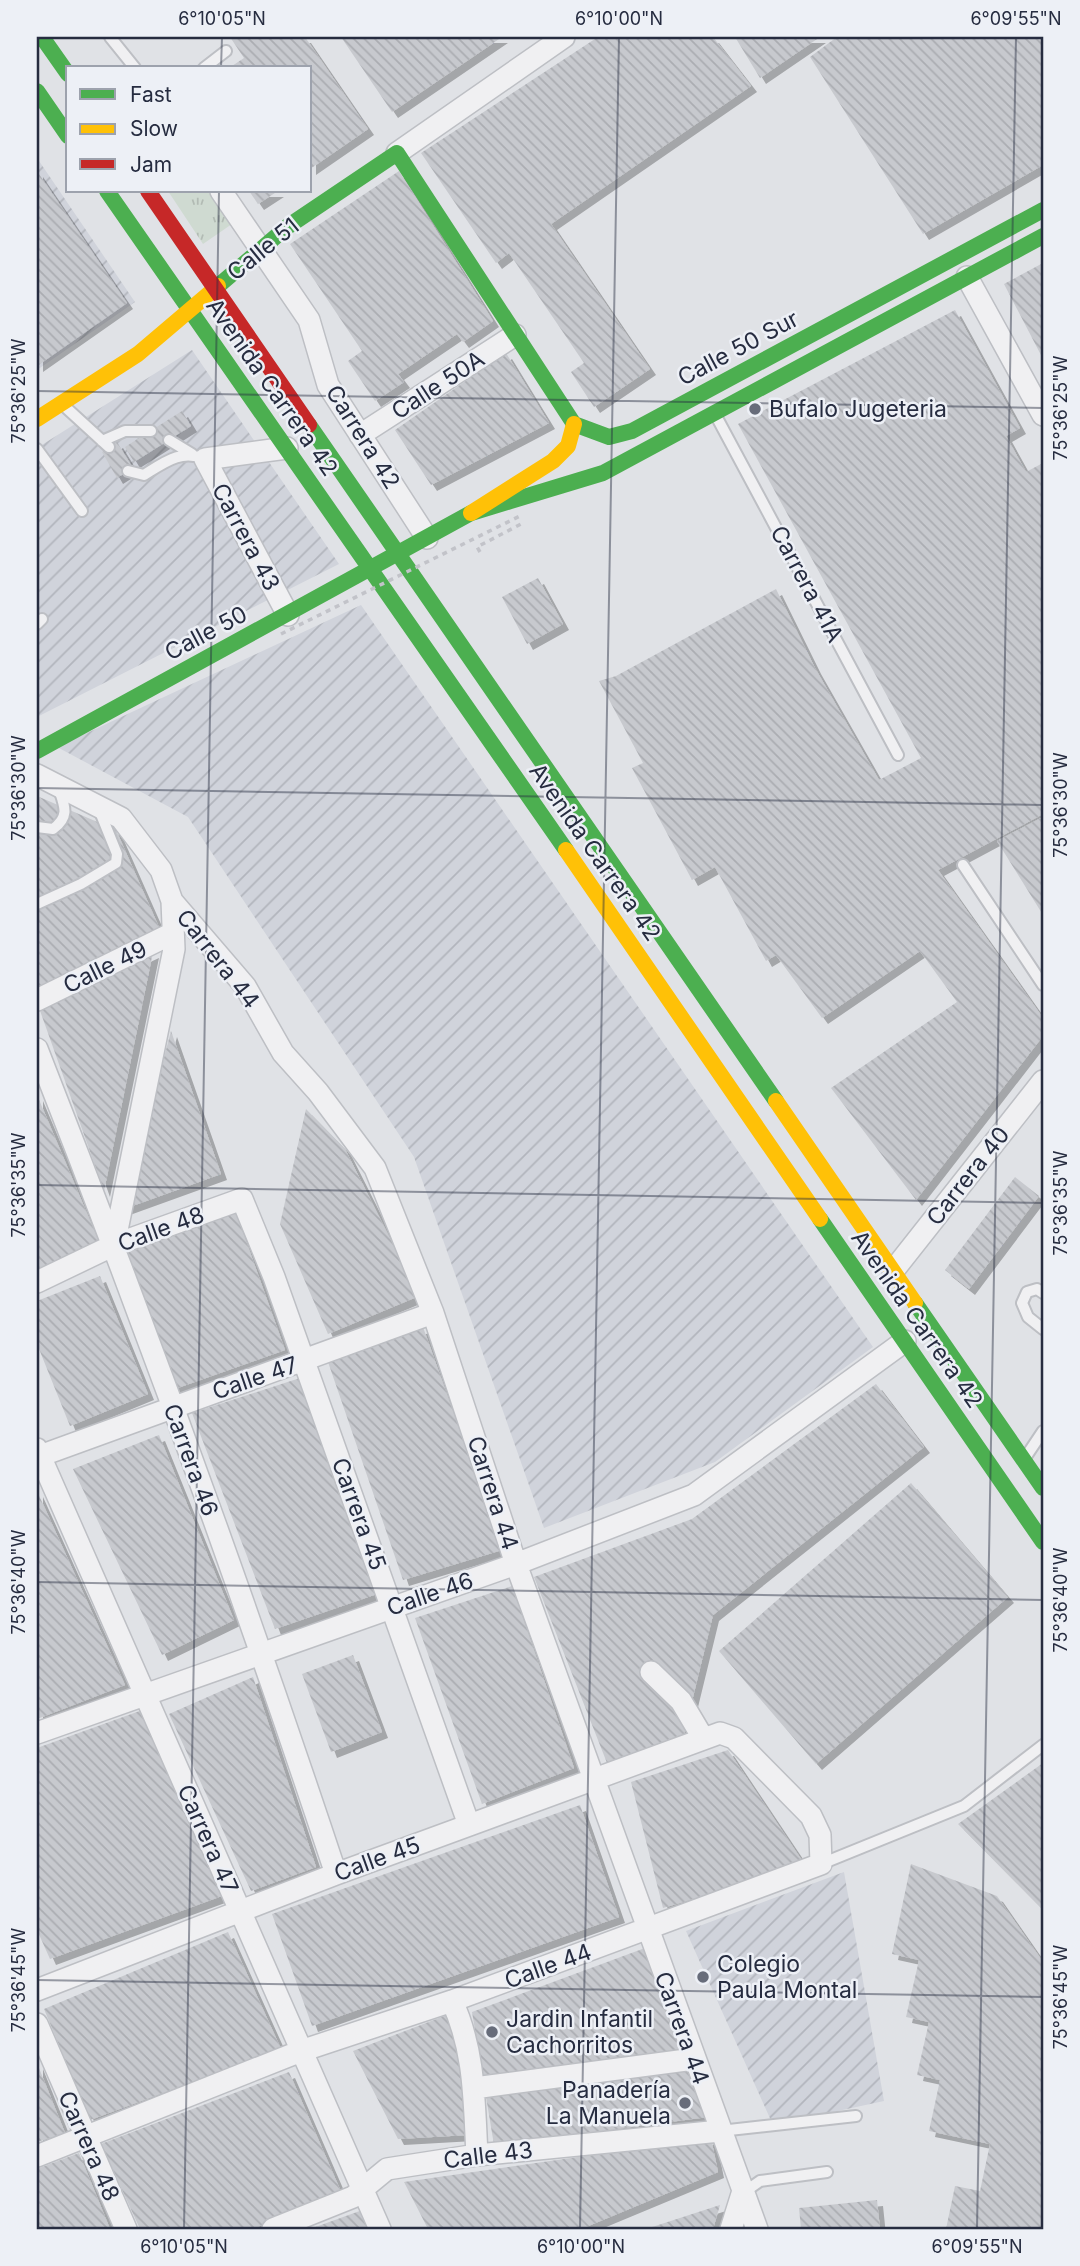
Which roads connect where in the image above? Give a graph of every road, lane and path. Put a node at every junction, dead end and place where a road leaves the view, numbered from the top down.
1 (43, 37) edge
2 (110, 37) edge
3 (564, 37) edge
4 (226, 51) dead end
5 (133, 66) edge
6 (207, 66) edge
7 (66, 72) edge
8 (37, 91) edge
9 (66, 133) edge
10 (397, 153) junction
11 (108, 192) edge
12 (149, 192) edge
13 (222, 192) edge
14 (1009, 210) dead end
15 (1043, 210) edge
16 (1043, 236) edge
17 (260, 248) junction
18 (929, 271) junction
19 (967, 277) junction
20 (215, 289) junction
21 (190, 310) junction
22 (515, 335) junction
23 (61, 404) junction
24 (715, 414) junction
25 (1043, 415) edge
26 (37, 419) edge
27 (574, 424) junction
28 (150, 431) dead end
29 (360, 435) junction
30 (169, 440) dead end
31 (287, 448) junction
32 (37, 449) edge
33 (199, 457) junction
34 (128, 471) dead end
35 (82, 511) dead end
36 (471, 513) junction
37 (427, 538) junction
38 (480, 552) dead end
39 (397, 555) junction
40 (372, 569) junction
41 (284, 624) junction
42 (37, 751) edge
43 (898, 755) dead end
44 (37, 775) edge
45 (58, 785) junction
46 (97, 805) junction
47 (37, 827) edge
48 (963, 865) dead end
49 (172, 901) junction
50 (37, 904) edge
51 (173, 933) junction
52 (1043, 985) edge
53 (37, 1000) edge
54 (37, 1049) edge
55 (1043, 1081) edge
56 (261, 1243) joint
57 (114, 1245) junction
58 (893, 1271) junction
59 (37, 1282) edge
60 (1043, 1293) edge
61 (433, 1313) junction
62 (1043, 1329) edge
63 (905, 1341) junction
64 (303, 1361) junction
65 (965, 1375) junction
66 (172, 1409) junction
67 (1043, 1432) edge
68 (38, 1454) edge
69 (1024, 1459) junction
70 (1005, 1486) junction
71 (1043, 1488) edge
72 (1043, 1542) edge
73 (516, 1563) junction
74 (392, 1606) junction
75 (261, 1654) junction
76 (651, 1672) dead end
77 (146, 1697) junction
78 (37, 1733) edge
79 (711, 1735) junction
80 (1043, 1745) edge
81 (594, 1782) junction
82 (469, 1825) junction
83 (821, 1864) junction
84 (336, 1874) junction
85 (239, 1911) junction
86 (647, 1930) junction
87 (37, 1990) edge
88 (452, 2001) junction
89 (37, 2024) edge
90 (301, 2051) junction
91 (694, 2059) junction
92 (474, 2088) junction
93 (856, 2116) dead end
94 (720, 2131) junction
95 (84, 2138) junction
96 (477, 2155) junction
97 (37, 2156) edge
98 (827, 2172) dead end
99 (362, 2189) junction
100 (742, 2193) junction
101 (126, 2229) edge
102 (272, 2229) edge
103 (380, 2229) edge
104 (731, 2229) edge
105 (757, 2229) edge

1 - 7 main road
2 - 5 lane
3 - 10 street, Calle 51
4 - 6 lane
8 - 9 main road
10 - 17 main road, Calle 51
10 - 22 main road
11 - 21 main road, Avenida Carrera 42
12 - 20 main road, Avenida Carrera 42
13 - 17 street, Carrera 42
14 - 18 main road
15 - 18 main road, Calle 50 Sur
16 - 19 main road, Calle 50 Sur
17 - 20 main road, Calle 51
17 - 29 street, Carrera 42
18 - 27 main road, Calle 50 Sur
19 - 24 main road, Calle 50 Sur
19 - 25 street
20 - 21 main road, Calle 51
20 - 39 main road, Avenida Carrera 42
21 - 23 main road, Calle 51
21 - 31 main road, Avenida Carrera 42
22 - 27 main road
22 - 29 street, Calle 50A
23 - 26 main road, Calle 51
23 - 28 lane
24 - 36 main road, Calle 50 Sur
24 - 43 lane, Carrera 41A
27 - 36 main road, Calle 50 Sur
29 - 37 street, Carrera 42
30 - 33 lane
31 - 33 street
31 - 40 main road, Avenida Carrera 42
32 - 35 lane
33 - 34 lane
33 - 41 street, Carrera 43
36 - 37 main road, Calle 50 Sur
37 - 39 main road, Calle 50 Sur
38 - 41 path, bridge
39 - 40 main road, Calle 50
39 - 58 main road, Avenida Carrera 42
40 - 41 main road, Calle 50
40 - 63 main road, Avenida Carrera 42
41 - 42 main road, Calle 50
44 - 45 street
45 - 46 street
45 - 47 lane
46 - 49 street, Carrera 44
46 - 50 lane
48 - 52 lane
49 - 51 street
49 - 61 street, Carrera 44
51 - 53 street, Calle 49
51 - 57 street
54 - 57 street, Carrera 46
55 - 58 street, Carrera 40
56 - 57 street, Calle 48
56 - 64 street, Carrera 45
57 - 59 street, Calle 48
57 - 66 street, Carrera 46
58 - 65 main road, Avenida Carrera 42
60 - 62 lane
61 - 64 street, Calle 47
61 - 73 street, Carrera 44
63 - 70 main road, Avenida Carrera 42
63 - 73 street, Calle 46
64 - 66 street, Calle 47
64 - 74 street, Carrera 45
65 - 69 main road, Avenida Carrera 42
65 - 70 main road
66 - 68 street, Calle 47
66 - 75 street, Carrera 46
67 - 69 lane
68 - 77 street, Carrera 47
69 - 71 main road, Avenida Carrera 42
70 - 72 main road, Avenida Carrera 42
73 - 74 street, Calle 46
73 - 81 street, Carrera 44
74 - 75 street, Calle 46
74 - 82 street, Carrera 45
75 - 77 street, Calle 46
75 - 84 street, Carrera 46
76 - 79 street
77 - 78 street, Calle 46
77 - 85 street, Carrera 47
79 - 81 street, Calle 45
79 - 83 street
80 - 83 lane, Calle 44
81 - 82 street, Calle 45
81 - 86 street, Carrera 44
82 - 84 street, Calle 45
83 - 86 street, Calle 44
84 - 85 street, Calle 45
85 - 87 street, Calle 45
85 - 90 street, Carrera 47
86 - 88 street, Calle 44
86 - 91 street, Carrera 44
88 - 90 street, Calle 44
88 - 92 street
89 - 95 street, Carrera 48
90 - 95 street, Calle 44
90 - 99 street, Carrera 47
91 - 92 street
91 - 94 street, Carrera 44
92 - 96 street
93 - 94 lane
94 - 96 street, Calle 43
94 - 100 street, Carrera 44
95 - 97 street, Calle 44
95 - 101 street, Carrera 48
96 - 99 street, Calle 43
98 - 100 lane
99 - 102 street, Calle 43
99 - 103 street, Carrera 47
100 - 104 street
100 - 105 street, Carrera 44

